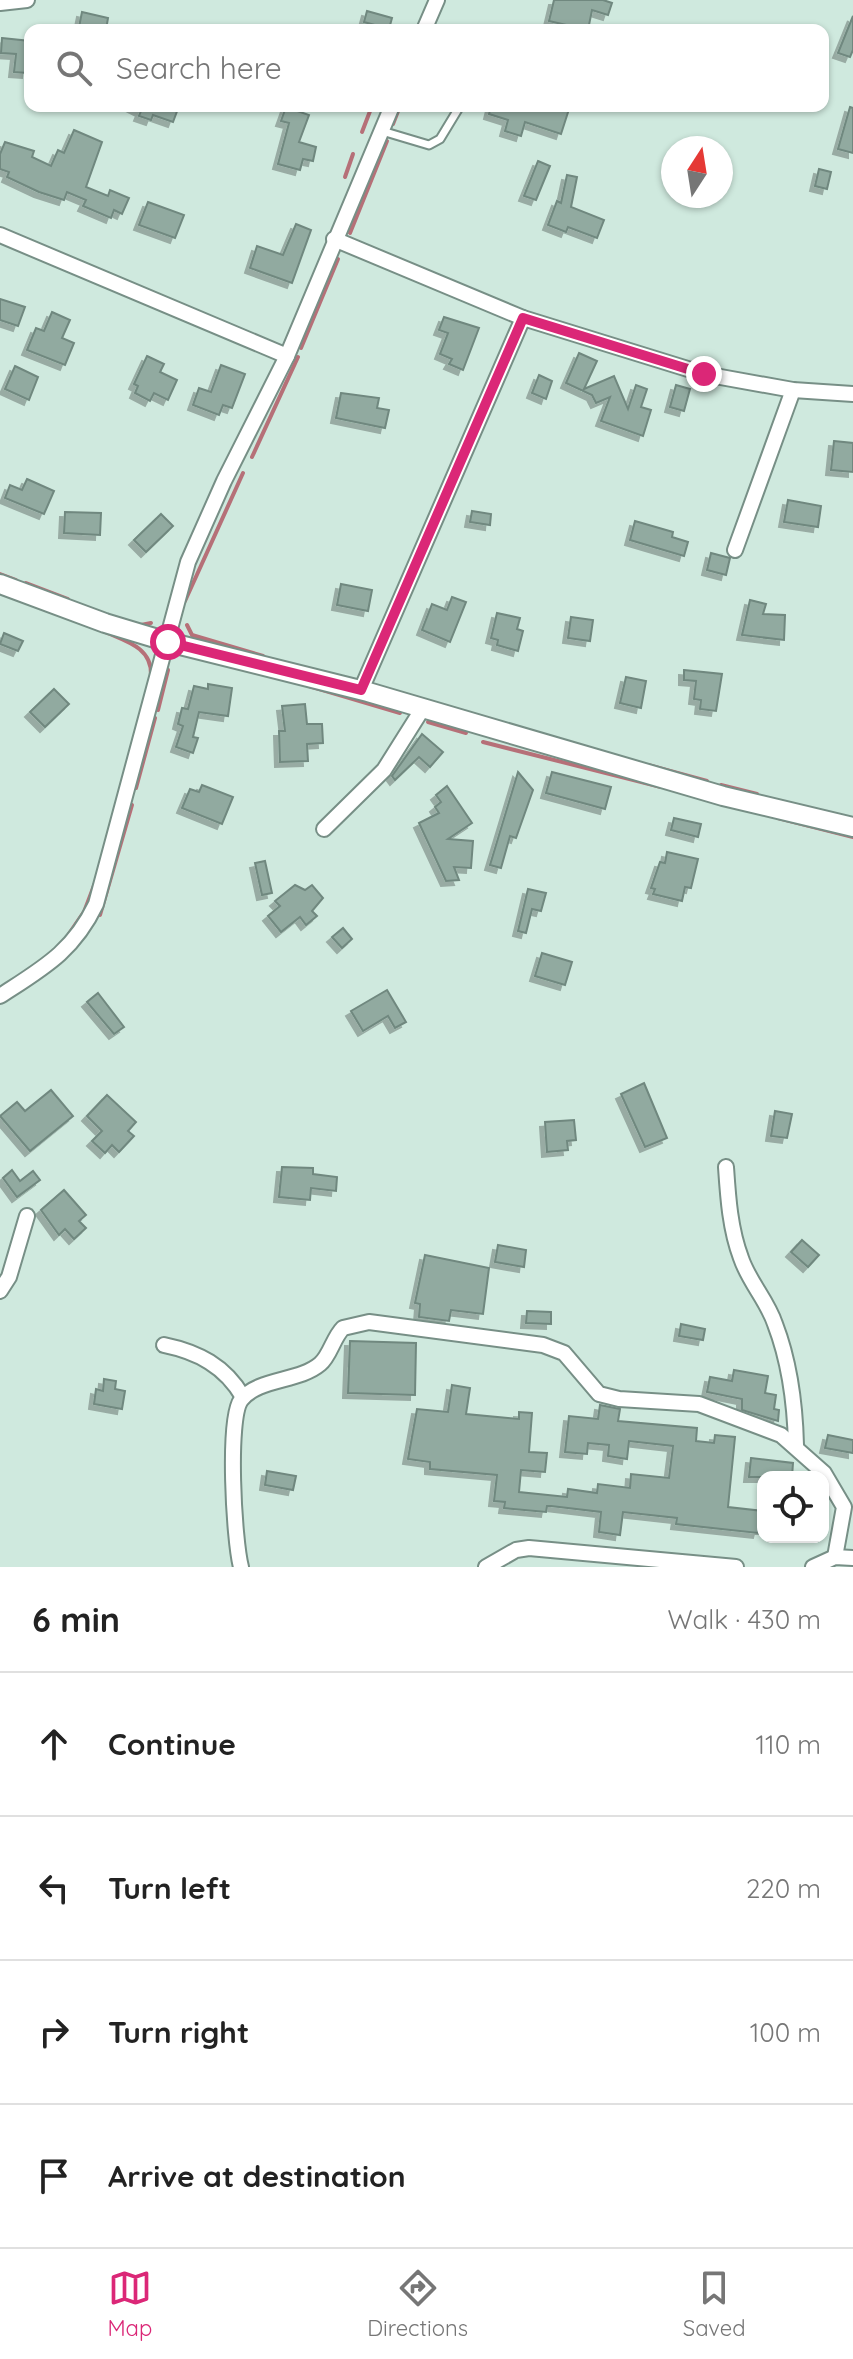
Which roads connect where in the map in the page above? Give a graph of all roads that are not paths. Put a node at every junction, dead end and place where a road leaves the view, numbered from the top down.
1 (27, 0) edge
2 (437, 0) edge
3 (0, 3) edge
4 (427, 24) edge
5 (390, 112) edge
6 (456, 112) edge
7 (382, 131) junction
8 (0, 235) edge
9 (334, 239) junction
10 (523, 318) junction
11 (287, 356) junction
12 (793, 390) junction
13 (853, 394) edge
14 (735, 550) dead end
15 (0, 584) edge
16 (168, 642) junction
17 (361, 690) junction
18 (423, 708) junction
19 (853, 827) edge
20 (324, 829) dead end
21 (0, 996) edge
22 (726, 1167) dead end
23 (27, 1216) dead end
24 (0, 1291) edge
25 (164, 1345) dead end
26 (243, 1397) junction
27 (796, 1445) junction
28 (835, 1557) junction
29 (853, 1558) edge
30 (241, 1567) edge
31 (486, 1567) edge
32 (736, 1567) edge
33 (813, 1567) edge

1 - 3 street
2 - 4 street
5 - 7 street
6 - 7 lane
7 - 9 street
8 - 11 street
9 - 10 street
9 - 11 street
10 - 12 street
10 - 17 street
11 - 16 street
12 - 13 street
12 - 14 street
15 - 16 street
16 - 17 street
16 - 21 street
17 - 18 street
18 - 19 street
18 - 20 street
22 - 27 street
23 - 24 street
25 - 26 street
26 - 27 street
26 - 30 street
27 - 28 street
28 - 29 street
28 - 33 street
31 - 32 street

